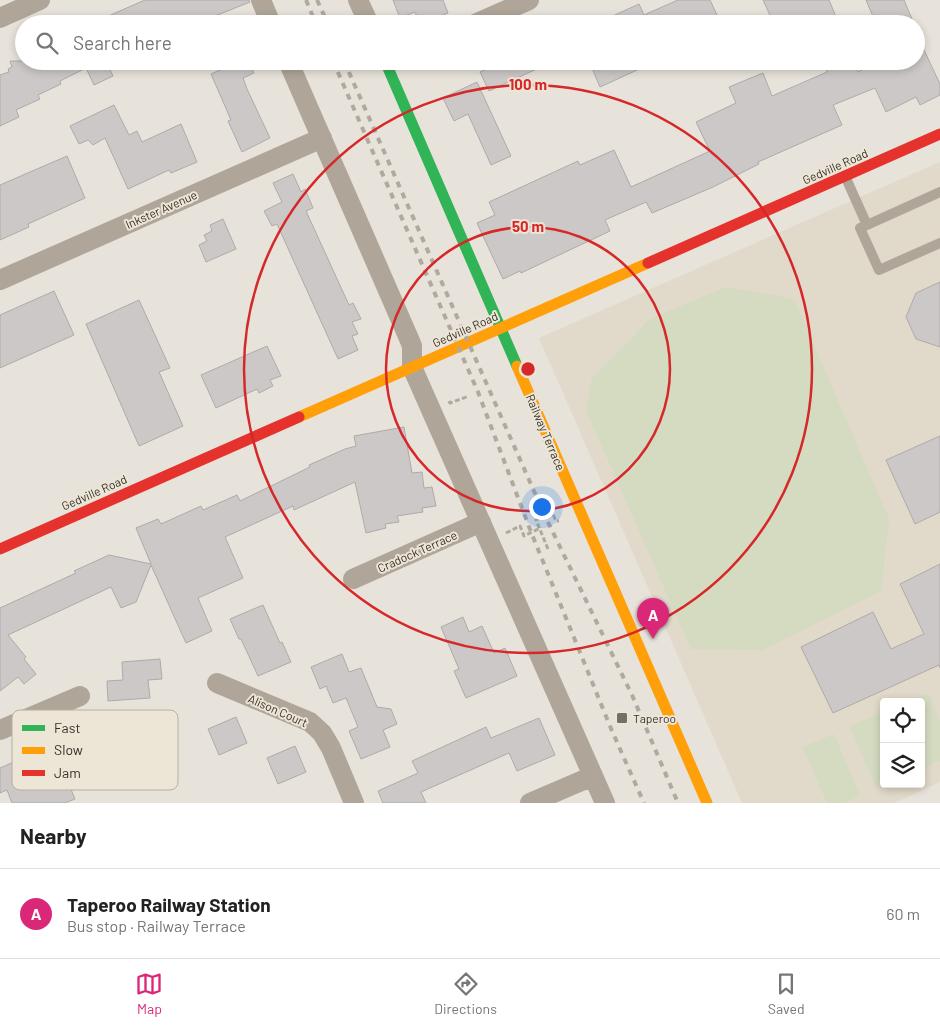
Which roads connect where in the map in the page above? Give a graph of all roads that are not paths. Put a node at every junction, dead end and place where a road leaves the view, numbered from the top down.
1 (40, 0) edge
2 (261, 0) edge
3 (358, 0) edge
4 (528, 0) edge
5 (268, 15) edge
6 (365, 15) edge
7 (495, 15) edge
8 (0, 18) edge
9 (292, 70) edge
10 (390, 70) edge
11 (940, 134) edge
12 (322, 138) junction
13 (845, 176) junction
14 (940, 192) edge
15 (867, 225) junction
16 (940, 243) edge
17 (0, 280) edge
18 (501, 328) junction
19 (412, 367) junction
20 (481, 522) junction
21 (0, 549) edge
22 (353, 579) dead end
23 (217, 683) dead end
24 (80, 696) dead end
25 (47, 710) edge
26 (12, 725) edge
27 (0, 730) edge
28 (593, 776) junction
29 (354, 803) edge
30 (530, 803) edge
31 (605, 803) edge
32 (707, 803) edge

1 - 8 street
2 - 5 street
3 - 6 street
4 - 7 street
9 - 12 street
10 - 18 street, Railway Terrace
11 - 13 street, Gedville Road
12 - 17 street, Inkster Avenue
12 - 19 street
13 - 15 lane
13 - 18 street, Gedville Road
14 - 15 lane
15 - 16 lane
18 - 19 street, Gedville Road
18 - 32 street, Railway Terrace
19 - 20 street
19 - 21 street, Gedville Road
20 - 22 street, Cradock Terrace
20 - 28 street
23 - 29 street, Alison Court
24 - 25 street
26 - 27 street
28 - 30 street
28 - 31 street

